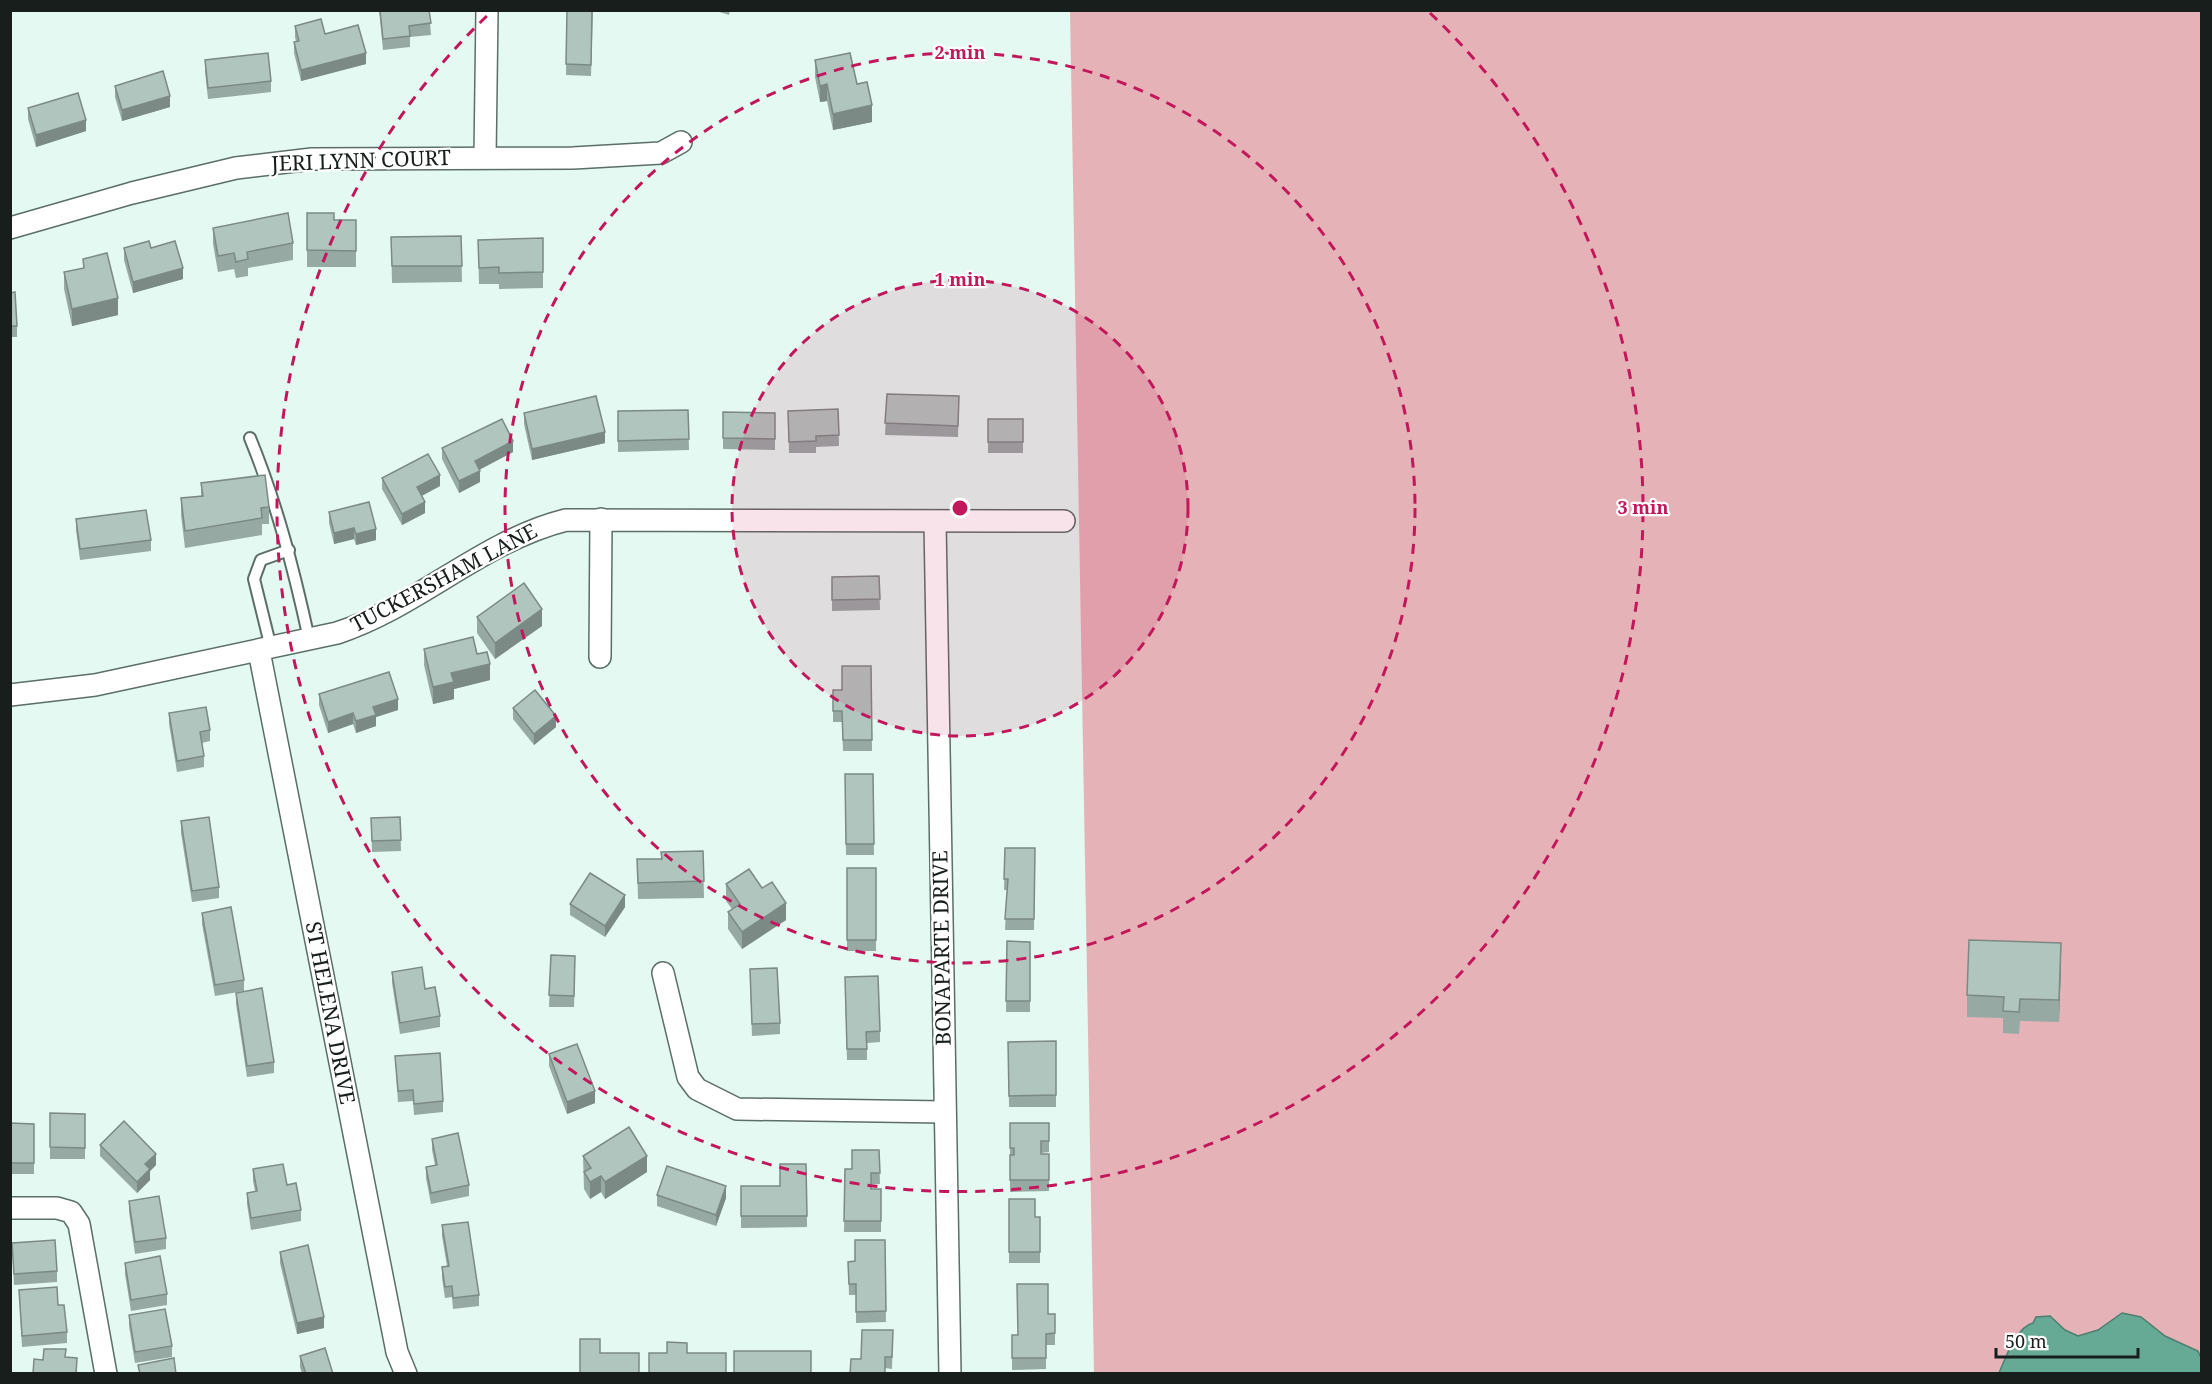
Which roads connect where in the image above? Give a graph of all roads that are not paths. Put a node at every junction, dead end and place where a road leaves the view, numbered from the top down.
1 (487, 10) edge
2 (681, 142) dead end
3 (485, 157) junction
4 (10, 228) edge
5 (250, 438) dead end
6 (601, 519) junction
7 (1064, 521) dead end
8 (935, 522) junction
9 (289, 550) junction
10 (309, 639) junction
11 (265, 649) junction
12 (600, 657) dead end
13 (10, 695) edge
14 (663, 973) dead end
15 (944, 1112) junction
16 (10, 1208) edge
17 (106, 1374) edge
18 (406, 1374) edge
19 (950, 1374) edge

1 - 3 street
2 - 3 street, JERI LYNN COURT
3 - 4 street, JERI LYNN COURT
5 - 9 lane
6 - 8 street, TUCKERSHAM LANE
6 - 10 street, TUCKERSHAM LANE
6 - 12 street
7 - 8 street, TUCKERSHAM LANE
8 - 15 street, BONAPARTE DRIVE
9 - 10 lane
9 - 11 lane
10 - 11 street, TUCKERSHAM LANE
11 - 13 street, TUCKERSHAM LANE
11 - 18 street, ST HELENA DRIVE
14 - 15 street
15 - 19 street, BONAPARTE DRIVE
16 - 17 street

